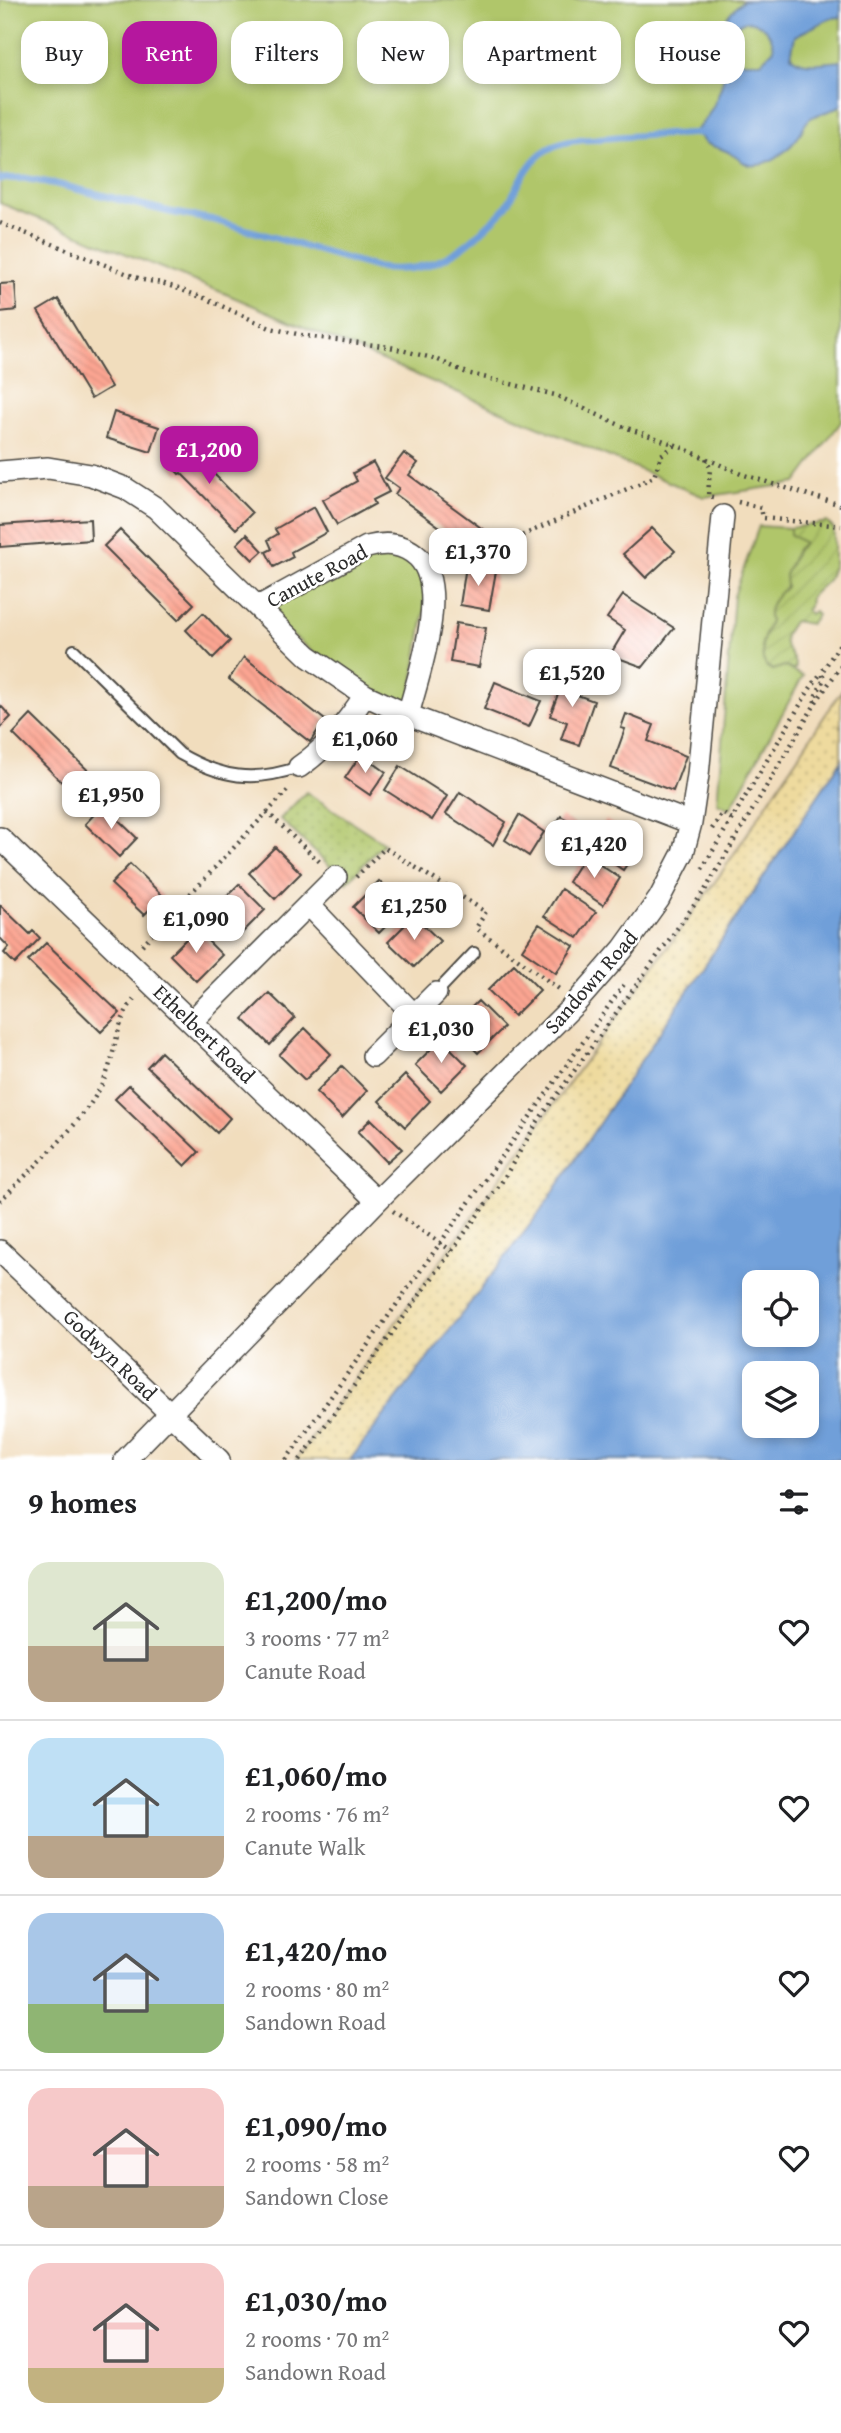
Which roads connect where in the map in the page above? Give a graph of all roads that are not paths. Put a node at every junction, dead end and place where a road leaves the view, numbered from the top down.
1 (1, 466) edge
2 (722, 507) road end
3 (258, 607) junction
4 (74, 650) dead end
5 (365, 695) junction
6 (408, 715) junction
7 (299, 767) joint
8 (691, 823) junction
9 (0, 838) edge
10 (336, 877) dead end
11 (309, 905) junction
12 (474, 953) dead end
13 (436, 993) joint
14 (414, 1015) junction
15 (192, 1021) junction
16 (373, 1056) dead end
17 (377, 1201) junction
18 (1, 1254) edge
19 (172, 1415) junction
20 (125, 1460) edge
21 (219, 1460) edge

1 - 3 street, Canute Road
2 - 8 street, Sandown Road
3 - 5 street, Canute Road
3 - 6 street, Canute Road
4 - 7 lane
5 - 6 street, Canute Road
5 - 7 street
6 - 8 street, Canute Road
8 - 17 street, Sandown Road
9 - 15 street, Ethelbert Road
10 - 11 street
11 - 14 street
11 - 15 street
12 - 13 lane
13 - 14 street
14 - 16 street
15 - 17 street, Ethelbert Road
17 - 19 street, Sandown Road
18 - 19 street, Godwyn Road
19 - 20 street, Sandown Road
19 - 21 street, Godwyn Road

